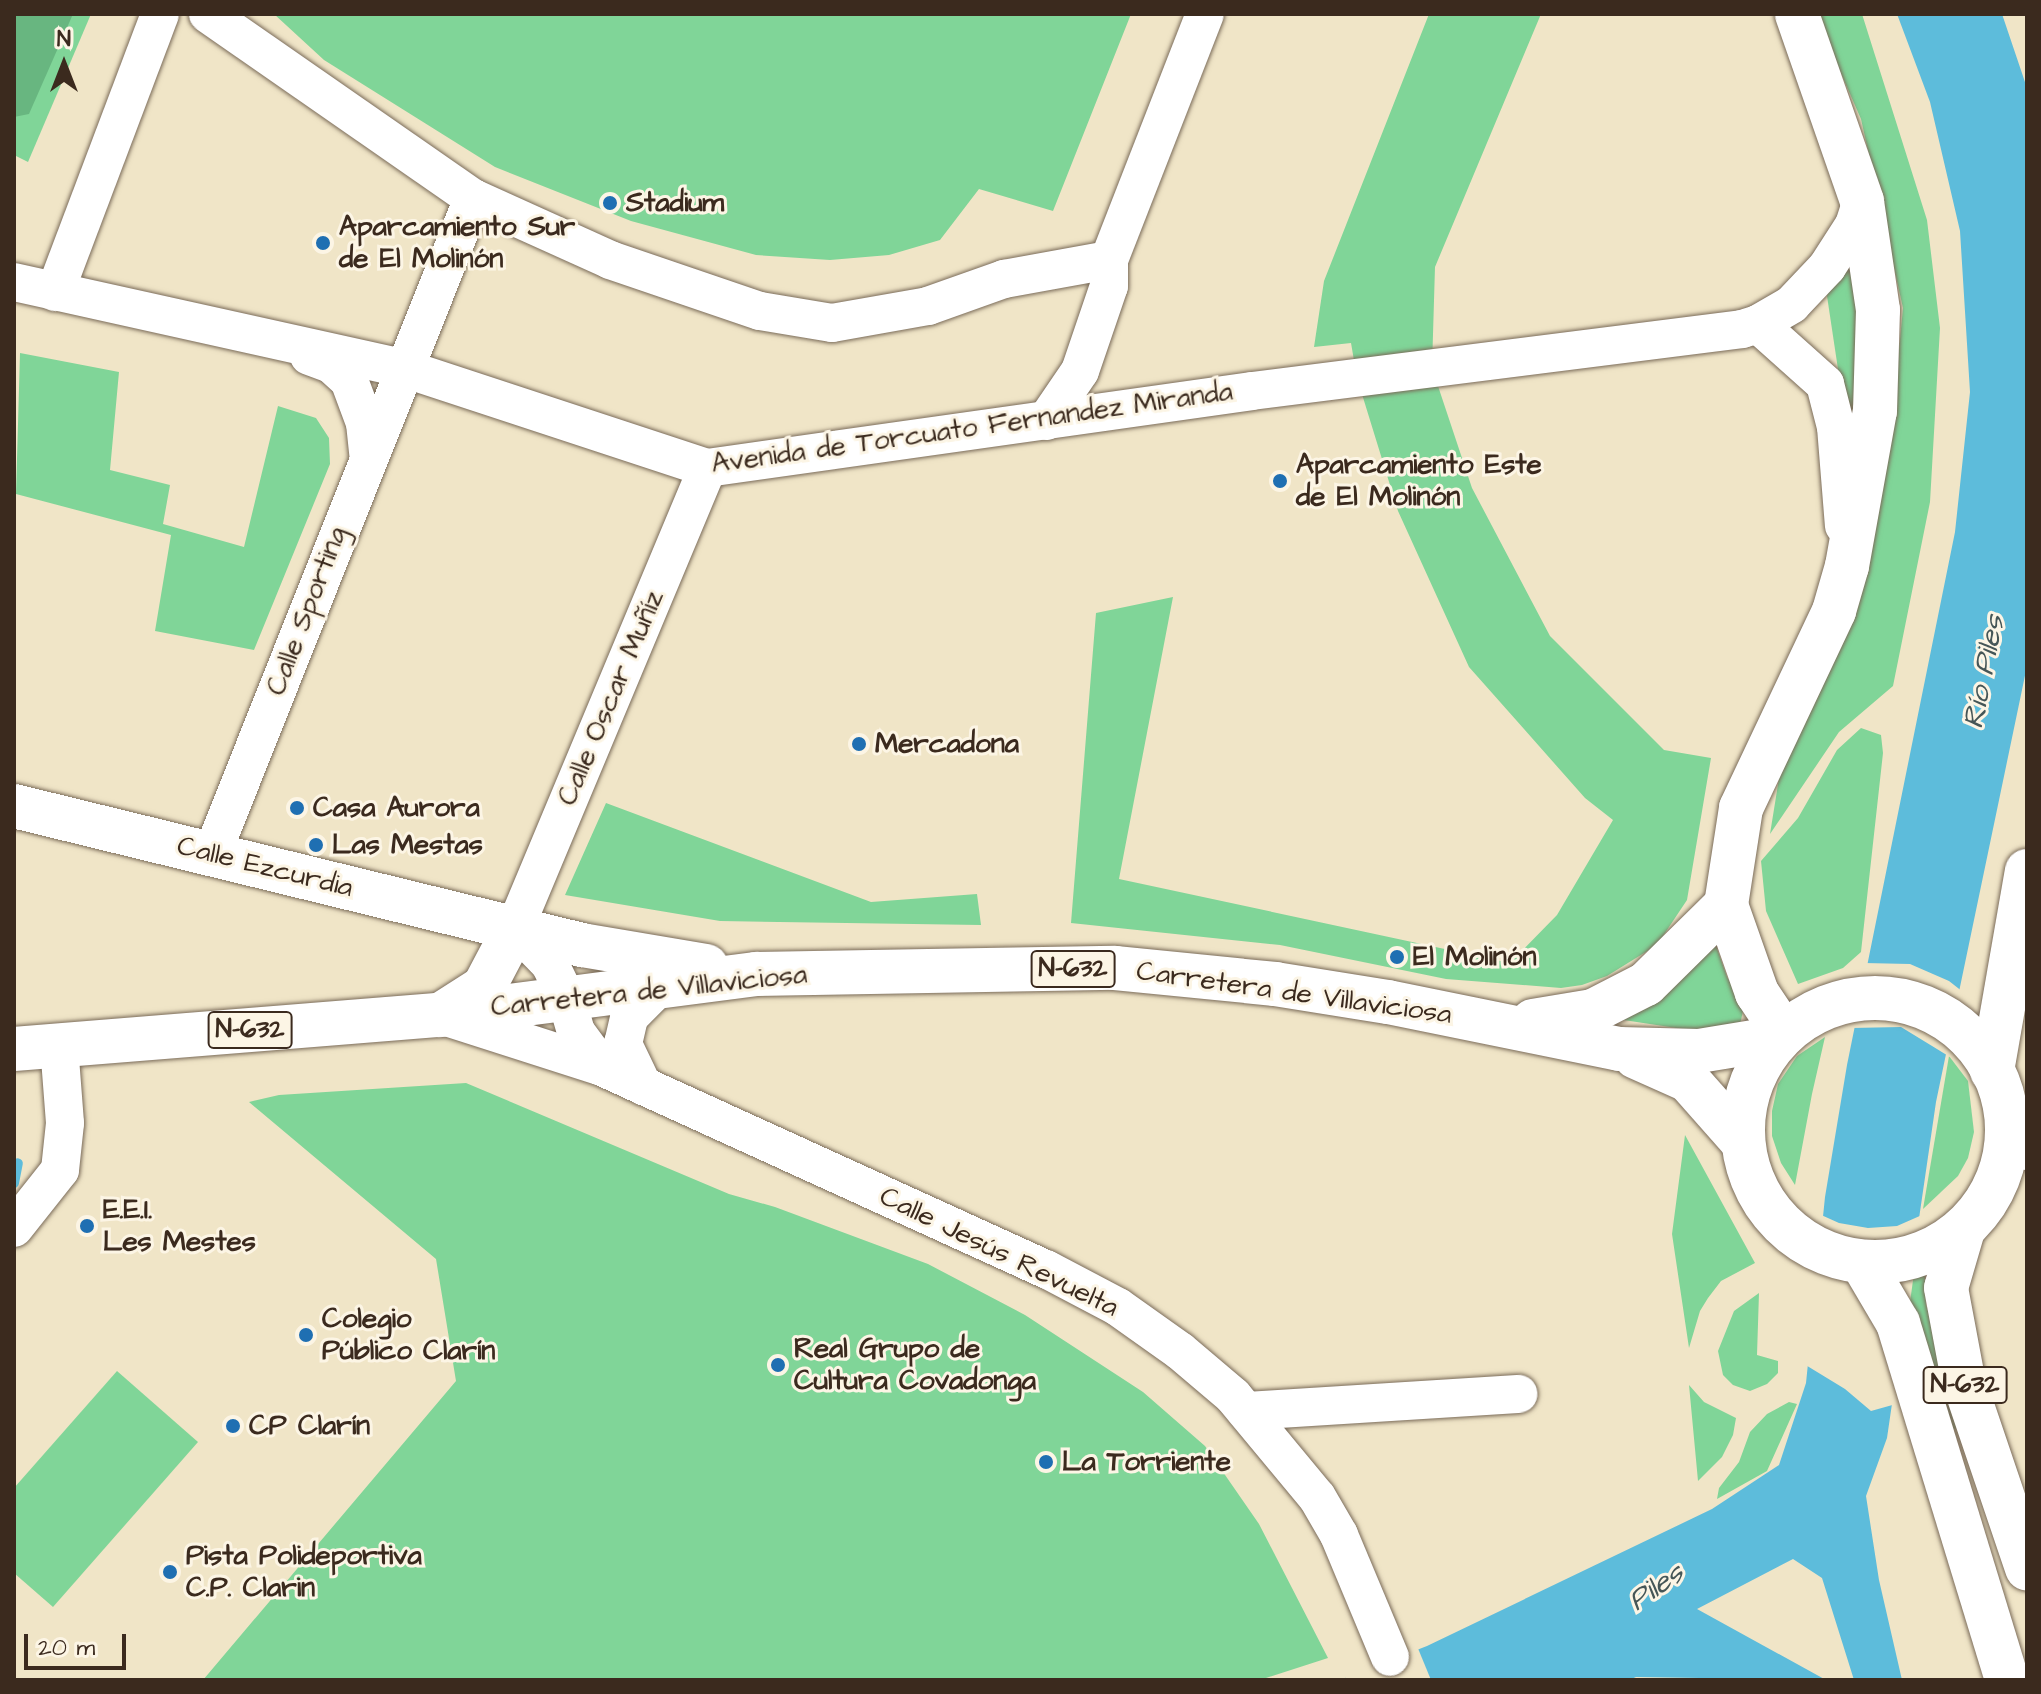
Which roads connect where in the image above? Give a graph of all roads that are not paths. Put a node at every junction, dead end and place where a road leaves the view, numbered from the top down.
1 (160, 14) edge
2 (208, 14) edge
3 (1205, 14) edge
4 (1797, 14) edge
5 (473, 198) junction
6 (1862, 201) junction
7 (1109, 260) junction
8 (14, 282) edge
9 (55, 292) junction
10 (1758, 324) junction
11 (263, 337) junction
12 (403, 368) junction
13 (1046, 421) junction
14 (368, 454) junction
15 (707, 468) junction
16 (1847, 566) junction
17 (14, 806) edge
18 (212, 854) junction
19 (2027, 871) edge
20 (1726, 905) junction
21 (515, 928) junction
22 (756, 974) junction
23 (661, 985) junction
24 (566, 997) junction
25 (440, 1015) junction
26 (1507, 1025) junction
27 (1781, 1035) junction
28 (59, 1045) junction
29 (14, 1049) edge
30 (1619, 1049) junction
31 (1981, 1054) junction
32 (602, 1067) junction
33 (643, 1086) junction
34 (1742, 1141) junction
35 (2018, 1150) edge
36 (14, 1228) edge
37 (1945, 1240) junction
38 (1862, 1262) junction
39 (1518, 1394) dead end
40 (1246, 1411) junction
41 (2027, 1568) edge
42 (1390, 1657) dead end
43 (2007, 1680) edge

1 - 9 street
2 - 5 street
3 - 7 street
4 - 6 main road
5 - 7 street
5 - 12 street, Calle Sporting
6 - 10 street, Avenida de Torcuato Fernandez Miranda
6 - 16 main road
7 - 13 street
8 - 9 street, Avenida de Torcuato Fernandez Miranda
9 - 11 street, Avenida de Torcuato Fernandez Miranda
10 - 13 street, Avenida de Torcuato Fernandez Miranda
10 - 16 street
11 - 12 street, Avenida de Torcuato Fernandez Miranda
11 - 14 street
12 - 14 street, Calle Sporting
12 - 15 street, Avenida de Torcuato Fernandez Miranda
13 - 15 street, Avenida de Torcuato Fernandez Miranda
14 - 18 street, Calle Sporting
15 - 21 street, Calle Oscar Muñíz
16 - 20 main road
17 - 18 main road, Calle Ezcurdia
18 - 21 main road, Calle Ezcurdia
19 - 31 main road
20 - 26 main road
20 - 27 main road
21 - 22 main road, Calle Ezcurdia
21 - 24 street
21 - 25 main road, Carretera de Villaviciosa
22 - 23 main road, Carretera de Villaviciosa / N-632
22 - 26 main road, Carretera de Villaviciosa / N-632
23 - 24 main road, Carretera de Villaviciosa / N-632
23 - 33 street
24 - 25 main road, Carretera de Villaviciosa / N-632
24 - 32 street, Calle Jesús Revuelta
25 - 28 main road, Carretera de Villaviciosa / N-632
25 - 32 street, Calle Jesús Revuelta
26 - 30 main road, Carretera de Villaviciosa / N-632
27 - 30 main road, Carretera de Villaviciosa / N-632
27 - 31 main road, N-632
27 - 34 main road, N-632
28 - 29 main road, Carretera de Villaviciosa / N-632
28 - 36 street
30 - 34 main road, Carretera de Villaviciosa / N-632
31 - 35 main road, N-632
32 - 33 street, Calle Jesús Revuelta
33 - 40 street, Calle Jesús Revuelta
34 - 38 main road, N-632
35 - 37 main road, N-632
37 - 38 main road, N-632
37 - 41 main road, N-632
38 - 43 main road, N-632
39 - 40 street
40 - 42 street, Calle Jesús Revuelta

